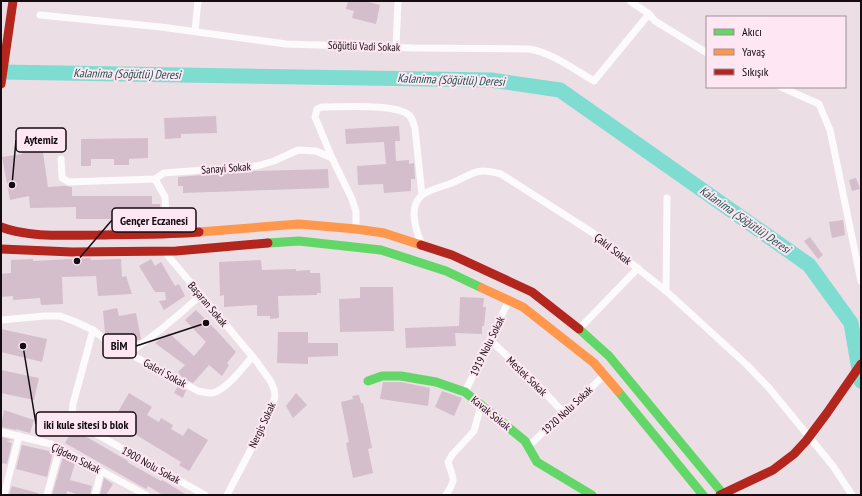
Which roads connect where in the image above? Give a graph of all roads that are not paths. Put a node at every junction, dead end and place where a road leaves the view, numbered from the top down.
1 (13, 1) edge
2 (198, 1) edge
3 (398, 1) edge
4 (630, 1) edge
5 (649, 14) junction
6 (40, 15) dead end
7 (195, 31) junction
8 (396, 47) junction
9 (706, 52) edge
10 (1, 84) edge
11 (783, 88) edge
12 (332, 158) junction
13 (61, 159) dead end
14 (154, 179) junction
15 (422, 195) junction
16 (667, 198) dead end
17 (1, 227) edge
18 (356, 229) junction
19 (167, 234) junction
20 (422, 245) junction
21 (1, 249) edge
22 (164, 251) junction
23 (638, 268) junction
24 (861, 281) edge
25 (666, 291) junction
26 (201, 295) junction
27 (509, 300) junction
28 (1, 320) edge
29 (579, 329) junction
30 (93, 330) junction
31 (490, 340) junction
32 (128, 353) junction
33 (252, 357) junction
34 (861, 364) edge
35 (604, 375) junction
36 (368, 381) dead end
37 (465, 392) junction
38 (481, 405) junction
39 (563, 412) junction
40 (1, 432) edge
41 (19, 436) junction
42 (809, 437) junction
43 (529, 446) junction
44 (60, 448) junction
45 (101, 470) junction
46 (722, 494) edge
47 (4, 495) edge
48 (47, 495) edge
49 (95, 495) edge
50 (146, 495) edge
51 (205, 495) edge
52 (227, 495) edge
53 (446, 495) edge
54 (592, 495) edge
55 (703, 495) edge
56 (852, 495) edge

1 - 10 main road
2 - 7 street
3 - 8 street
4 - 5 street
5 - 8 street, Söğütlü Vadi Sokak
5 - 9 street
6 - 7 street, Söğütlü Vadi Sokak
7 - 8 street, Söğütlü Vadi Sokak
11 - 24 street
12 - 14 street, Sanayi Sokak
12 - 15 street
12 - 18 street
13 - 14 street, Sanayi Sokak
14 - 19 street
15 - 20 street
15 - 23 street, Çakıl Sokak
16 - 25 street
17 - 19 main road
18 - 19 main road
18 - 20 main road
20 - 29 main road
21 - 22 main road
22 - 26 street, Başaran Sokak
22 - 27 main road
23 - 25 street, Çakıl Sokak
23 - 29 street
25 - 42 street, Çakıl Sokak
26 - 32 street
26 - 33 street, Başaran Sokak
27 - 31 street, 1919 Nolu Sokak
27 - 35 main road
28 - 30 street, Galeri Sokak
29 - 46 main road
30 - 32 street, Galeri Sokak
30 - 51 street, 1900 Nolu Sokak
31 - 37 street, 1919 Nolu Sokak
31 - 39 street, Meslek Sokak
32 - 33 street, Galeri Sokak
33 - 52 street, Nergis Sokak
34 - 42 main road
35 - 39 street, 1920 Nolu Sokak
35 - 55 main road
36 - 37 main road, Kavak Sokak
37 - 38 main road, Kavak Sokak
38 - 43 main road, Kavak Sokak
38 - 53 street
39 - 43 street, 1920 Nolu Sokak
40 - 41 street, Çiğdem Sokak
41 - 44 street, Çiğdem Sokak
41 - 47 street
42 - 46 main road
42 - 56 street, Çakıl Sokak
43 - 54 main road, Kavak Sokak
44 - 45 street, Çiğdem Sokak
44 - 48 street
45 - 49 street
45 - 50 street, Çiğdem Sokak

